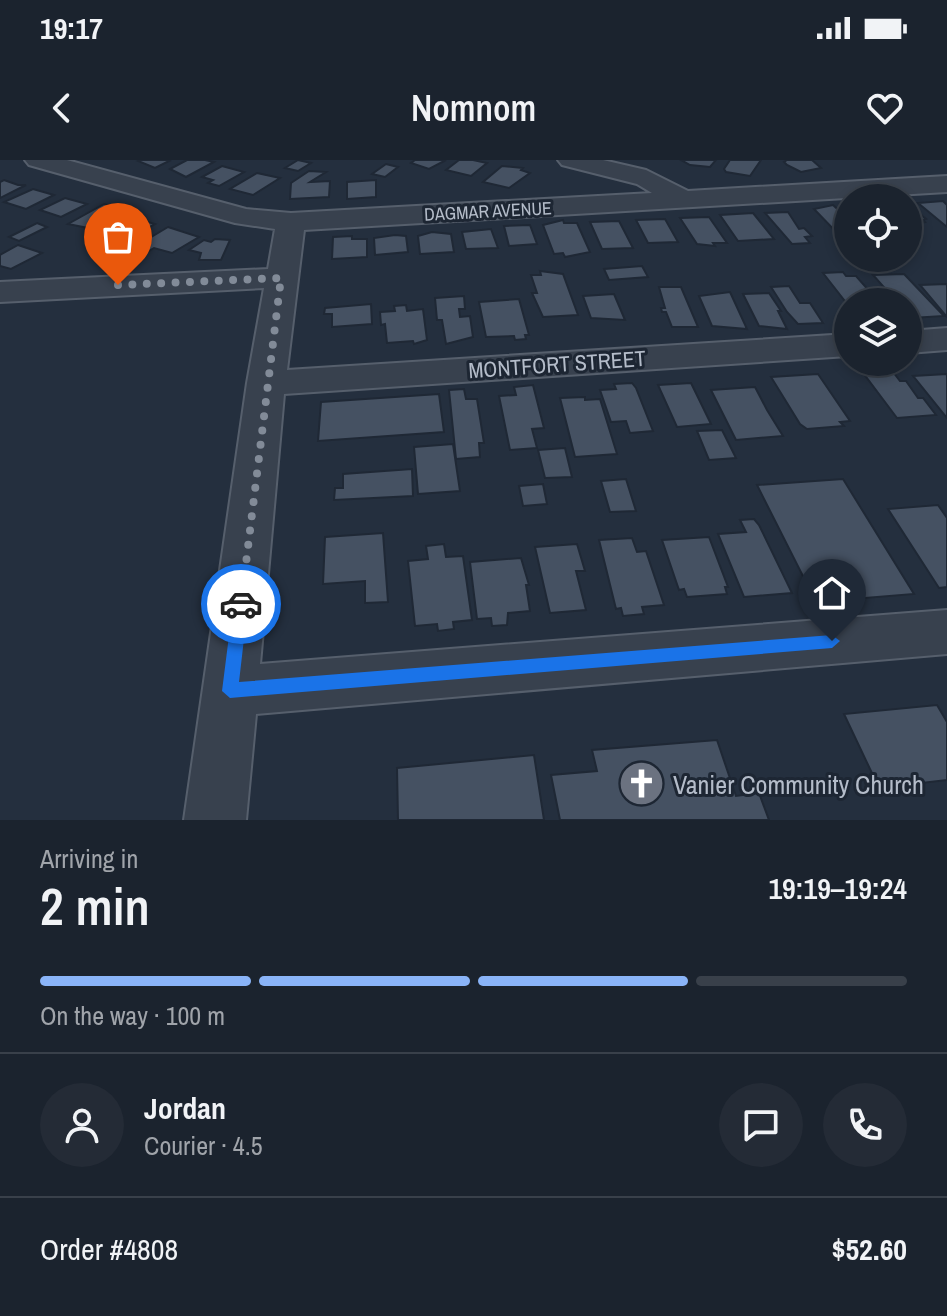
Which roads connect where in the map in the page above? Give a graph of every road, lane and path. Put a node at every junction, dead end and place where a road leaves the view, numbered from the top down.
1 (38, 160) edge
2 (571, 160) edge
3 (947, 184) edge
4 (683, 200) junction
5 (291, 222) junction
6 (281, 278) junction
7 (0, 292) edge
8 (947, 339) edge
9 (922, 341) edge
10 (834, 346) edge
11 (266, 383) junction
12 (947, 632) edge
13 (230, 691) junction
14 (215, 820) edge

1 - 5 street, DAGMAR AVENUE
2 - 4 street
3 - 4 street, DAGMAR AVENUE
4 - 5 street, DAGMAR AVENUE
5 - 6 street
6 - 7 street
6 - 11 street
8 - 9 street
10 - 11 street, MONTFORT STREET
11 - 13 street
12 - 13 street
13 - 14 street

